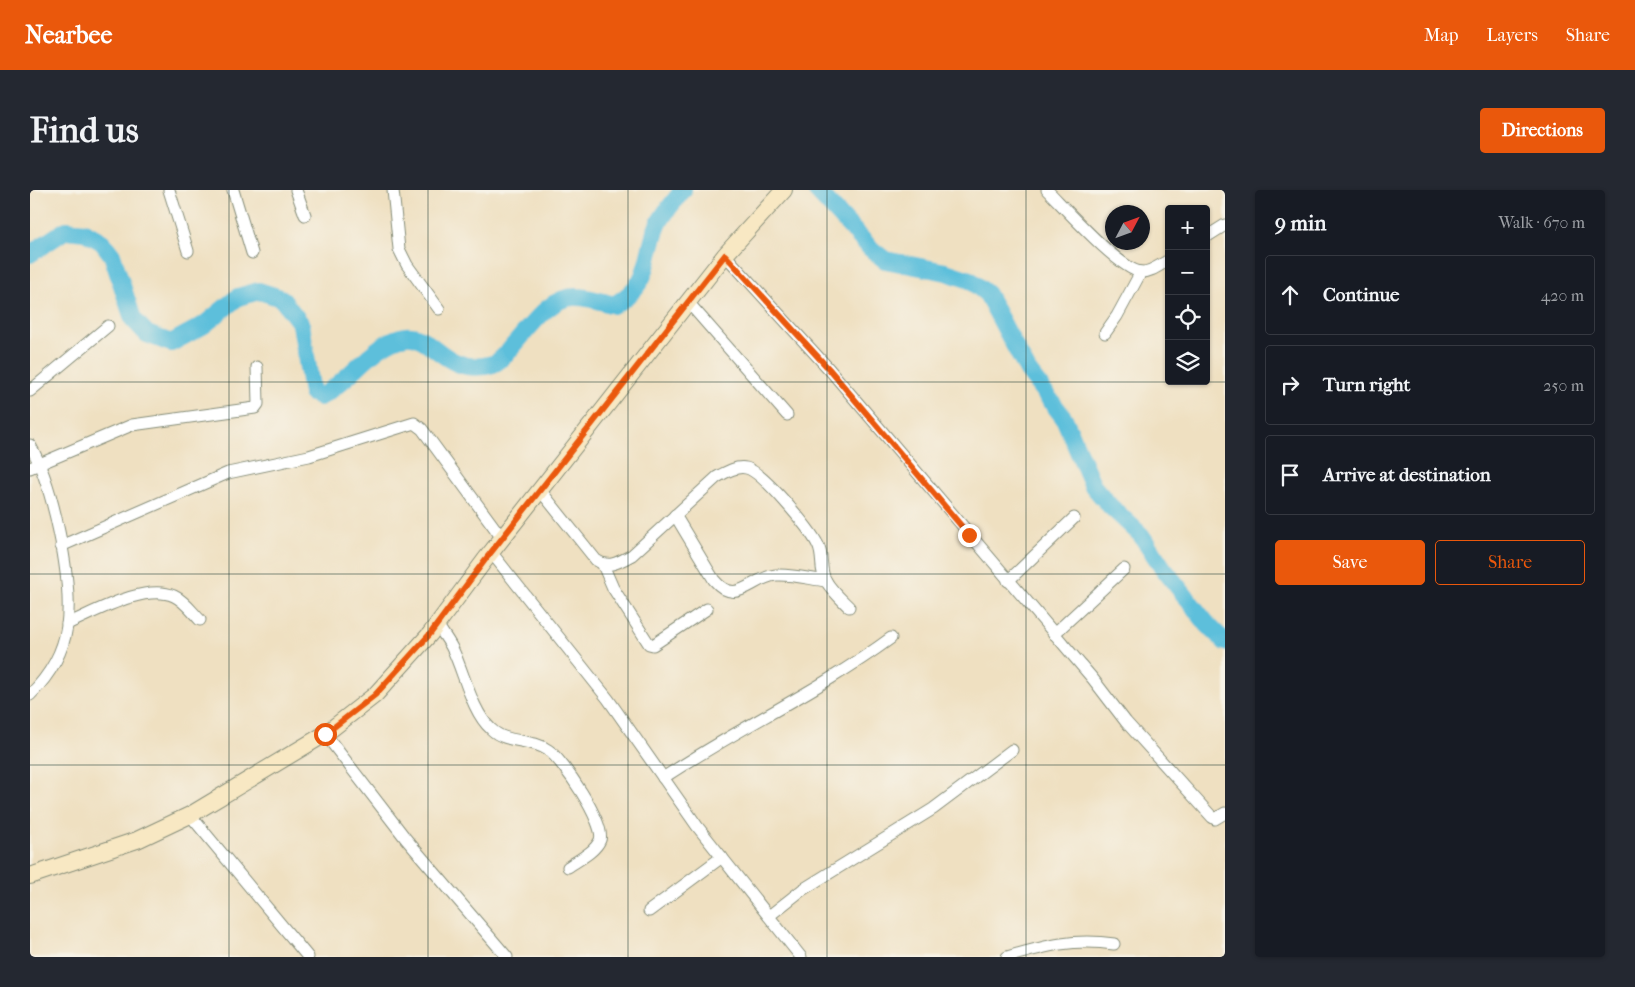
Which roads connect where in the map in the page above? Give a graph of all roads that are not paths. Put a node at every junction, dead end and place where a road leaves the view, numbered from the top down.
1 (169, 190) edge
2 (233, 190) edge
3 (296, 190) edge
4 (394, 190) edge
5 (784, 190) edge
6 (1047, 190) edge
7 (305, 215) dead end
8 (1225, 226) edge
9 (1210, 235) edge
10 (188, 251) dead end
11 (252, 253) dead end
12 (725, 255) junction
13 (1165, 262) edge
14 (1141, 272) junction
15 (688, 302) junction
16 (439, 309) dead end
17 (108, 326) dead end
18 (1105, 333) dead end
19 (257, 367) dead end
20 (30, 391) edge
21 (787, 416) dead end
22 (30, 446) edge
23 (35, 466) edge
24 (540, 490) junction
25 (675, 515) junction
26 (1074, 518) dead end
27 (502, 538) junction
28 (61, 546) junction
29 (491, 552) junction
30 (603, 565) junction
31 (1124, 569) dead end
32 (826, 581) junction
33 (1008, 581) junction
34 (849, 607) dead end
35 (707, 609) dead end
36 (200, 620) dead end
37 (67, 624) junction
38 (437, 624) junction
39 (1054, 634) junction
40 (891, 638) dead end
41 (30, 695) edge
42 (325, 734) junction
43 (1012, 750) dead end
44 (663, 778) junction
45 (1225, 813) edge
46 (190, 815) junction
47 (722, 857) junction
48 (568, 867) dead end
49 (30, 876) edge
50 (649, 911) dead end
51 (769, 916) junction
52 (1114, 944) dead end
53 (308, 957) edge
54 (507, 957) edge
55 (801, 957) edge
56 (1007, 957) edge

1 - 10 street
2 - 11 street
3 - 7 street
4 - 16 street
5 - 12 main road
6 - 14 street
8 - 9 street
12 - 15 main road
12 - 33 street
13 - 14 street
14 - 18 street
15 - 21 street
15 - 24 main road
17 - 20 street
19 - 23 street
22 - 23 street
23 - 28 street
24 - 27 main road
24 - 30 street
25 - 30 street
25 - 32 street
25 - 32 street
26 - 33 street
27 - 28 street
27 - 29 main road
28 - 37 street
29 - 38 main road
29 - 44 street
30 - 35 street
31 - 39 street
32 - 34 street
33 - 39 street
36 - 37 street
37 - 41 street
38 - 42 main road
38 - 48 street
39 - 45 street
40 - 44 street
42 - 46 main road
42 - 54 street
43 - 51 street
44 - 47 street
46 - 49 main road
46 - 53 street
47 - 50 street
47 - 51 street
51 - 55 street
52 - 56 street

